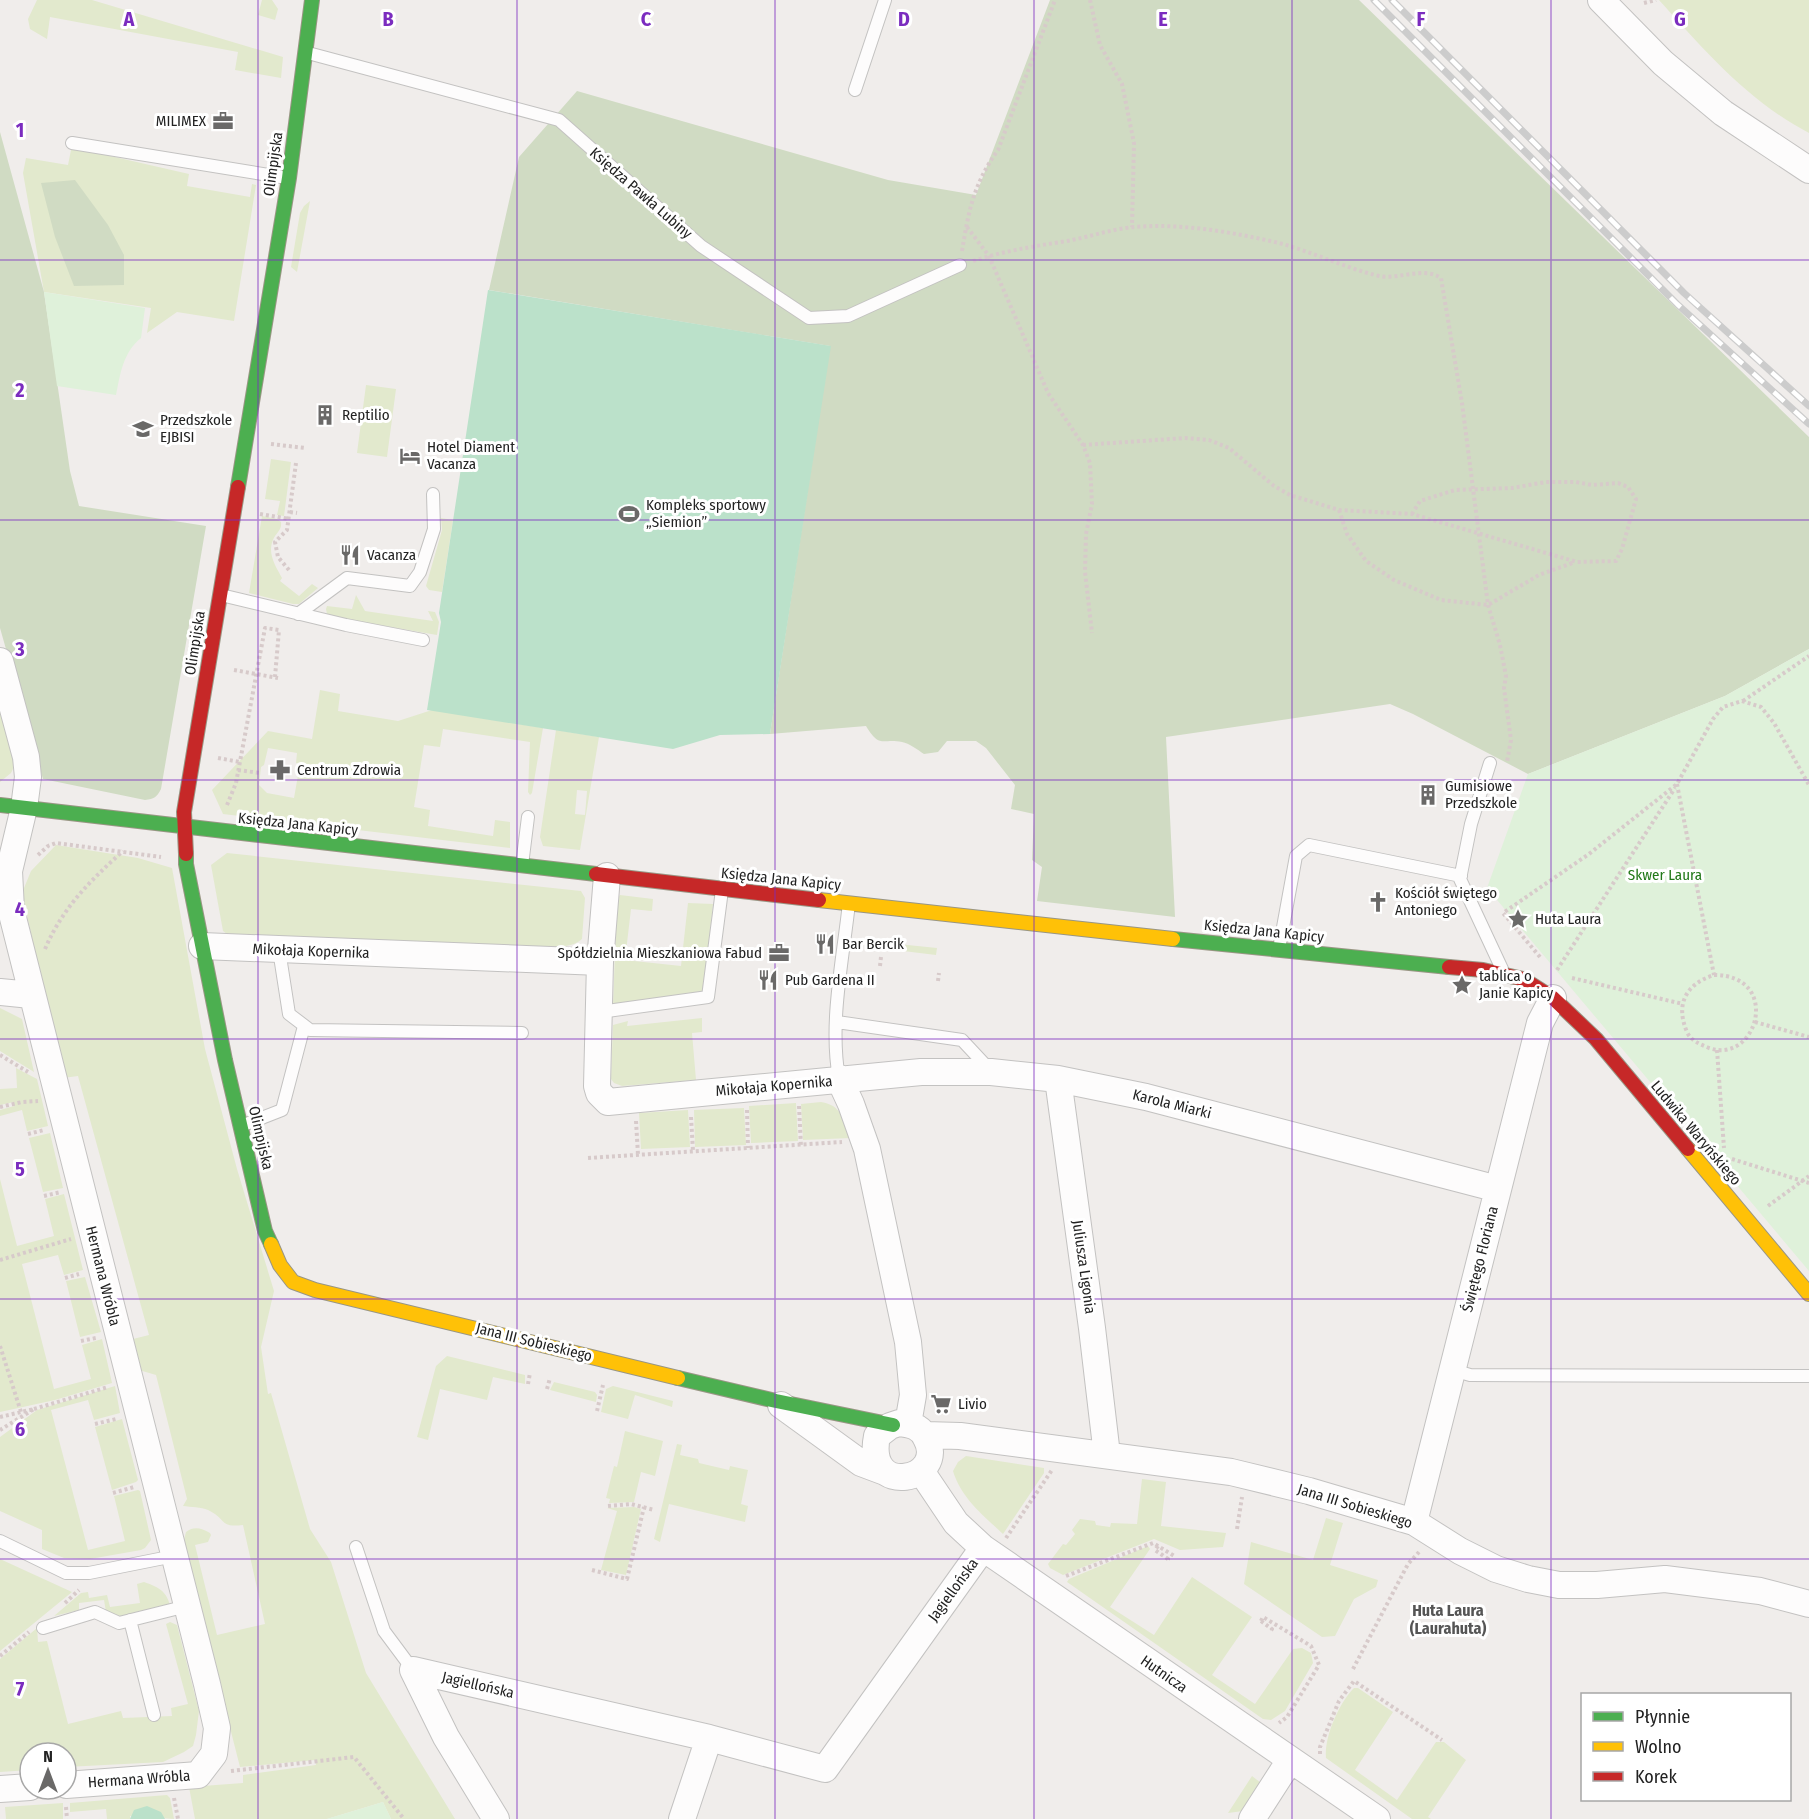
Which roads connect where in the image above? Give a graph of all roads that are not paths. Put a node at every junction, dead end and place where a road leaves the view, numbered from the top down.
1 (312, 0) edge
2 (885, 0) edge
3 (1601, 0) edge
4 (307, 53) junction
5 (855, 90) dead end
6 (72, 143) dead end
7 (1809, 170) edge
8 (289, 178) junction
9 (960, 265) road end
10 (433, 494) dead end
11 (220, 595) junction
12 (298, 614) junction
13 (423, 640) dead end
14 (0, 661) edge
15 (1490, 763) road end
16 (12, 807) edge
17 (528, 817) dead end
18 (184, 827) junction
19 (521, 866) junction
20 (607, 876) junction
21 (1461, 876) junction
22 (722, 889) junction
23 (849, 903) junction
24 (202, 946) junction
25 (1278, 949) junction
26 (279, 950) junction
27 (600, 962) junction
28 (1505, 975) junction
29 (1554, 986) junction
30 (0, 992) edge
31 (31, 995) junction
32 (600, 1012) junction
33 (837, 1022) junction
34 (304, 1026) junction
35 (522, 1033) dead end
36 (991, 1072) junction
37 (838, 1078) junction
38 (1058, 1079) junction
39 (241, 1126) junction
40 (1498, 1190) junction
41 (293, 1282) joint
42 (1809, 1294) edge
43 (1453, 1370) junction
44 (1809, 1376) edge
45 (776, 1401) junction
46 (909, 1428) junction
47 (1107, 1455) junction
48 (902, 1474) junction
49 (1414, 1522) junction
50 (0, 1541) edge
51 (994, 1544) junction
52 (356, 1547) dead end
53 (174, 1556) junction
54 (1809, 1604) edge
55 (187, 1606) junction
56 (130, 1620) junction
57 (43, 1628) dead end
58 (413, 1670) junction
59 (154, 1715) dead end
60 (709, 1737) junction
61 (1290, 1760) junction
62 (78, 1784) edge
63 (18, 1788) edge
64 (0, 1789) edge
65 (496, 1819) edge
66 (682, 1819) edge
67 (1252, 1819) edge
68 (1377, 1819) edge

1 - 4 street, Olimpijska
2 - 5 lane
3 - 7 street
4 - 8 street, Olimpijska
4 - 9 lane, Księdza Pawła Lubiny
6 - 8 lane
8 - 11 street, Olimpijska
10 - 12 lane
11 - 12 lane
11 - 18 street, Olimpijska
12 - 13 lane
14 - 16 street, Hermana Wróbla
15 - 21 lane
16 - 18 street, Księdza Jana Kapicy
16 - 31 street, Hermana Wróbla
17 - 19 lane
18 - 19 street, Księdza Jana Kapicy
18 - 24 street, Olimpijska
19 - 20 street, Księdza Jana Kapicy
20 - 22 street, Księdza Jana Kapicy
20 - 27 street, Mikołaja Kopernika
21 - 25 lane
21 - 28 lane
22 - 23 street, Księdza Jana Kapicy
22 - 32 lane
23 - 25 street, Księdza Jana Kapicy
23 - 33 lane
24 - 26 street, Mikołaja Kopernika
24 - 39 street, Olimpijska
25 - 28 street, Księdza Jana Kapicy
26 - 27 street, Mikołaja Kopernika
26 - 34 lane
27 - 32 street, Mikołaja Kopernika
28 - 29 street, Księdza Jana Kapicy
29 - 40 street, Świętego Floriana
29 - 42 street, Ludwika Waryńskiego
30 - 31 street
31 - 53 street, Hermana Wróbla
32 - 37 street, Mikołaja Kopernika
33 - 36 lane
33 - 37 lane
34 - 35 lane
34 - 39 lane
36 - 37 street, Karola Miarki
36 - 38 street, Karola Miarki
37 - 46 street, Mikołaja Kopernika
38 - 40 street, Karola Miarki
38 - 47 street, Juliusza Ligonia
39 - 41 street, Olimpijska
40 - 43 street, Świętego Floriana
41 - 45 street, Jana III Sobieskiego
43 - 44 lane
43 - 49 street, Świętego Floriana
45 - 46 street, Jana III Sobieskiego
45 - 48 street, Jana III Sobieskiego
46 - 47 street, Jana III Sobieskiego
46 - 48 street
46 - 48 street
47 - 49 street, Jana III Sobieskiego
48 - 51 street, Hutnicza
49 - 54 street, Jana III Sobieskiego
50 - 53 lane
51 - 60 street, Jagiellońska
51 - 61 street, Hutnicza
52 - 58 lane
53 - 55 street, Hermana Wróbla
55 - 56 lane
55 - 62 street, Hermana Wróbla
56 - 57 lane
56 - 59 lane
58 - 60 street, Jagiellońska
58 - 65 street, Jagiellońska
60 - 66 street
61 - 67 street
61 - 68 street, Hutnicza
63 - 64 street

